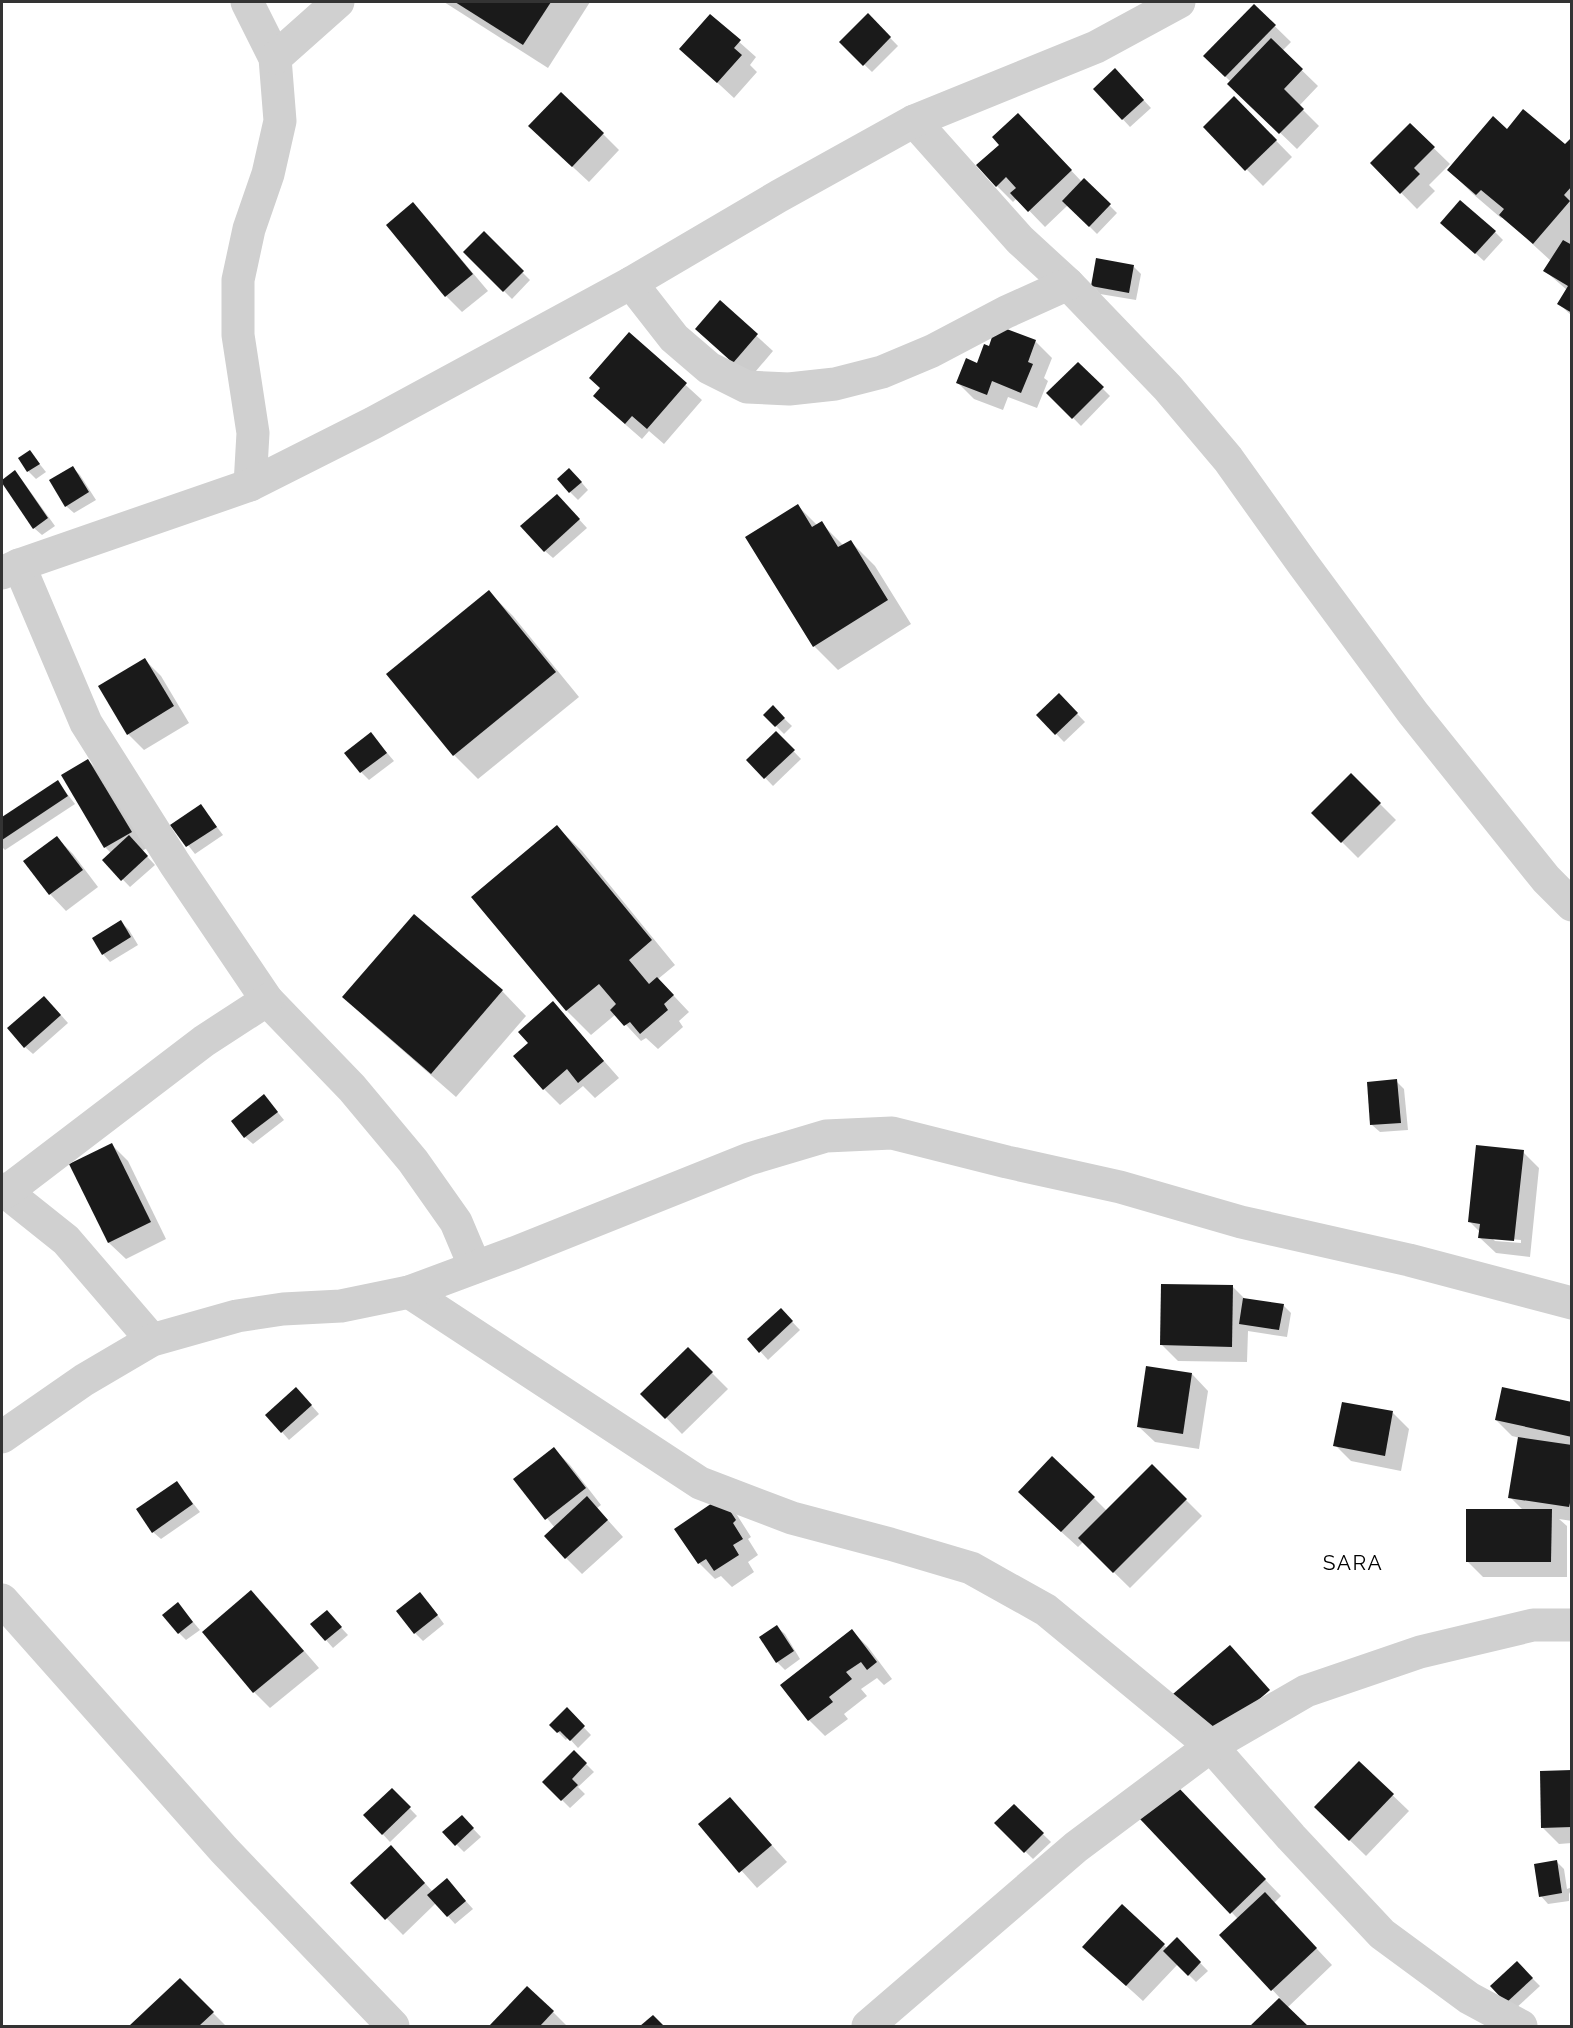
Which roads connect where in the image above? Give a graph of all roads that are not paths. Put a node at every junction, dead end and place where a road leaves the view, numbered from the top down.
1 (247, 2) edge
2 (338, 2) edge
3 (1179, 2) edge
4 (274, 58) junction
5 (914, 121) junction
6 (631, 283) junction
7 (1068, 284) junction
8 (250, 485) junction
9 (10, 569) edge
10 (1572, 905) edge
11 (267, 1000) junction
12 (4, 1191) edge
13 (475, 1267) junction
14 (409, 1292) junction
15 (1572, 1303) edge
16 (152, 1341) junction
17 (2, 1437) edge
18 (2, 1600) edge
19 (1572, 1625) edge
20 (1211, 1746) junction
21 (393, 2026) edge
22 (868, 2026) edge
23 (1521, 2026) edge

1 - 4 street
2 - 4 street
3 - 5 street
4 - 8 street
5 - 6 street
5 - 7 street
6 - 7 street
6 - 8 street
7 - 10 street
8 - 9 street
9 - 11 street
11 - 12 street
11 - 13 street
12 - 16 street
13 - 14 street
13 - 15 street
14 - 16 street
14 - 20 street
16 - 17 street
18 - 21 street
19 - 20 street
20 - 22 street
20 - 23 street

